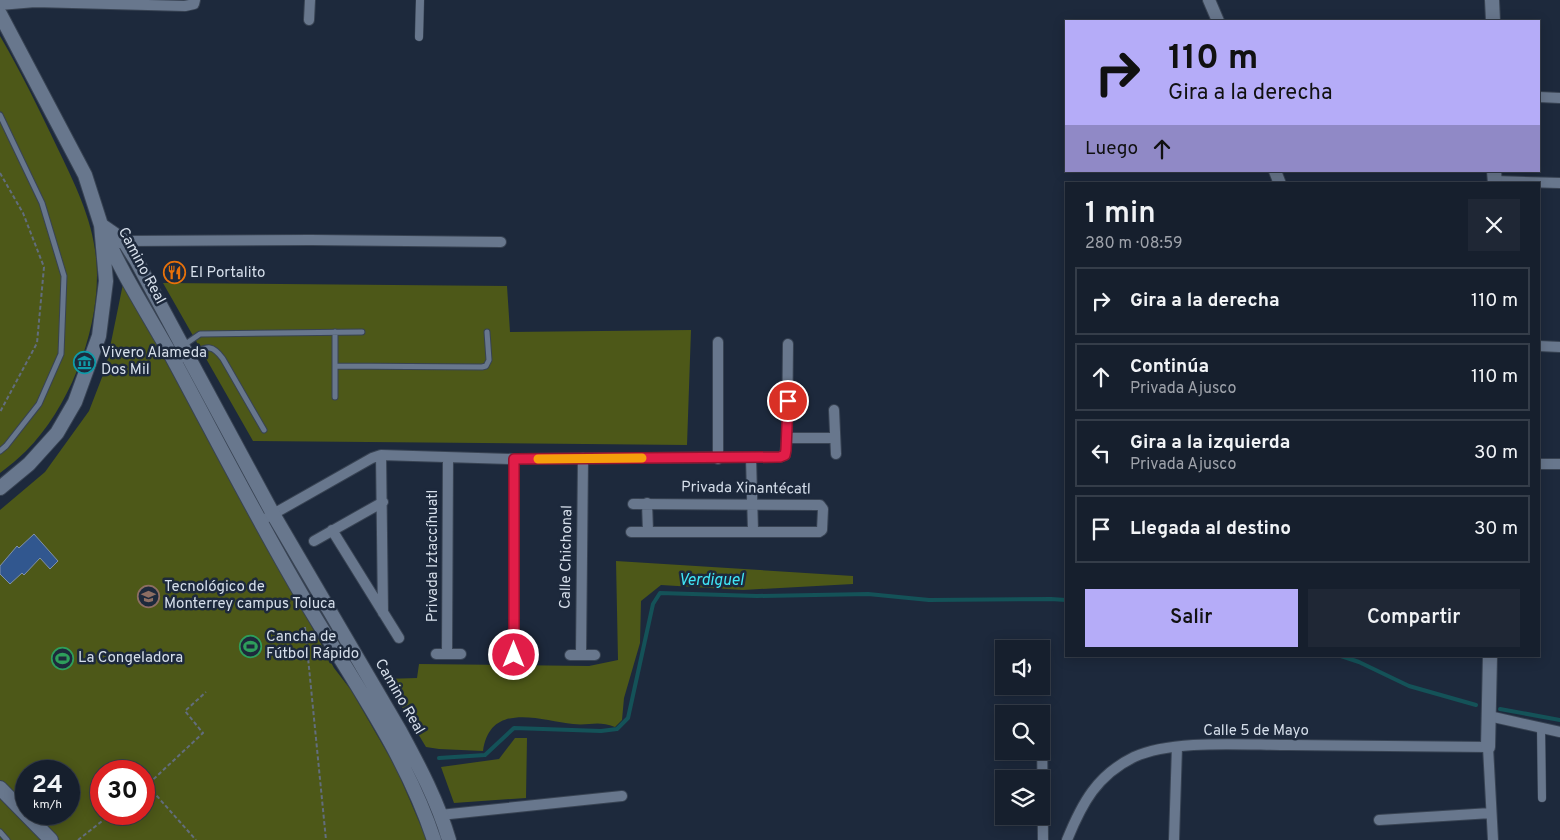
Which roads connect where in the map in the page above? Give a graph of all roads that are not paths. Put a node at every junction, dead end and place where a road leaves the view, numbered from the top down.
1 (195, 0) edge
2 (310, 0) edge
3 (420, 0) edge
4 (1209, 0) edge
5 (1492, 0) edge
6 (0, 4) edge
7 (0, 14) edge
8 (310, 20) dead end
9 (1218, 20) edge
10 (1493, 20) edge
11 (419, 37) dead end
12 (1540, 97) edge
13 (1560, 98) edge
14 (0, 115) edge
15 (1494, 179) edge
16 (1560, 183) edge
17 (101, 225) junction
18 (124, 241) junction
19 (501, 242) dead end
20 (110, 248) junction
21 (335, 332) junction
22 (362, 332) dead end
23 (487, 332) dead end
24 (718, 342) dead end
25 (788, 344) dead end
26 (1540, 346) edge
27 (1560, 347) edge
28 (185, 351) junction
29 (173, 359) junction
30 (335, 366) junction
31 (335, 397) dead end
32 (834, 410) dead end
33 (264, 430) dead end
34 (787, 438) junction
35 (835, 438) junction
36 (0, 452) edge
37 (836, 454) dead end
38 (381, 455) junction
39 (448, 458) junction
40 (583, 458) junction
41 (718, 458) junction
42 (751, 458) junction
43 (514, 459) junction
44 (1540, 464) edge
45 (1560, 464) edge
46 (0, 488) edge
47 (382, 502) junction
48 (647, 503) junction
49 (633, 504) dead end
50 (751, 504) junction
51 (273, 514) junction
52 (261, 522) junction
53 (332, 530) junction
54 (648, 531) junction
55 (631, 532) dead end
56 (753, 532) junction
57 (314, 541) dead end
58 (383, 613) junction
59 (399, 638) dead end
60 (436, 654) dead end
61 (447, 654) junction
62 (461, 654) dead end
63 (529, 654) dead end
64 (496, 655) dead end
65 (514, 655) junction
66 (595, 655) dead end
67 (1490, 657) edge
68 (1489, 716) junction
69 (1541, 727) junction
70 (1560, 732) edge
71 (1177, 747) junction
72 (1488, 747) junction
73 (1042, 760) edge
74 (0, 788) edge
75 (622, 796) dead end
76 (1542, 798) dead end
77 (1492, 813) junction
78 (440, 815) junction
79 (1379, 820) dead end
80 (0, 832) edge
81 (7, 840) edge
82 (50, 840) edge
83 (434, 840) edge
84 (449, 840) edge
85 (1043, 840) edge
86 (1068, 840) edge
87 (1174, 840) edge
88 (1493, 840) edge

1 - 6 street
2 - 8 street
3 - 11 street
4 - 9 street
5 - 10 main road
7 - 17 main road
12 - 13 street
14 - 36 lane
15 - 16 street
17 - 18 main road, Camino Real
17 - 20 main road, Camino Real
17 - 46 main road
18 - 19 street
18 - 20 street
18 - 28 main road, Camino Real
20 - 29 main road, Camino Real
21 - 22 lane
21 - 28 lane
21 - 30 lane
23 - 30 lane
24 - 41 street
25 - 34 street
26 - 27 street
28 - 29 lane
28 - 29 lane
28 - 33 lane
28 - 51 main road, Camino Real
29 - 52 main road, Camino Real
30 - 31 lane
32 - 35 street
34 - 35 street
34 - 42 street
35 - 37 street
38 - 39 street
38 - 47 street
38 - 51 street
39 - 43 street
39 - 61 street, Privada Iztaccíhuatl
40 - 41 street
40 - 43 street
40 - 66 street, Calle Chichonal
41 - 42 street
42 - 50 street
43 - 65 street
44 - 45 street
47 - 53 street
47 - 58 street
48 - 49 street, Privada Xinantécatl
48 - 50 street, Privada Xinantécatl
48 - 54 street
50 - 56 street
50 - 56 street, Privada Xinantécatl
51 - 52 street
51 - 78 main road, Camino Real
52 - 83 main road, Camino Real
53 - 57 street
53 - 58 street
54 - 55 street, Privada Xinantécatl
54 - 56 street, Privada Xinantécatl
58 - 59 street
60 - 61 street
61 - 62 street
63 - 65 street
64 - 65 street
67 - 68 main road
68 - 69 street
68 - 72 main road
69 - 70 street
69 - 76 street
71 - 72 street, Calle 5 de Mayo
71 - 86 street, Calle 5 de Mayo
71 - 87 street
72 - 77 street
73 - 85 street
74 - 82 main road
75 - 78 street
77 - 79 street
77 - 88 street
78 - 84 main road, Camino Real
80 - 81 lane

